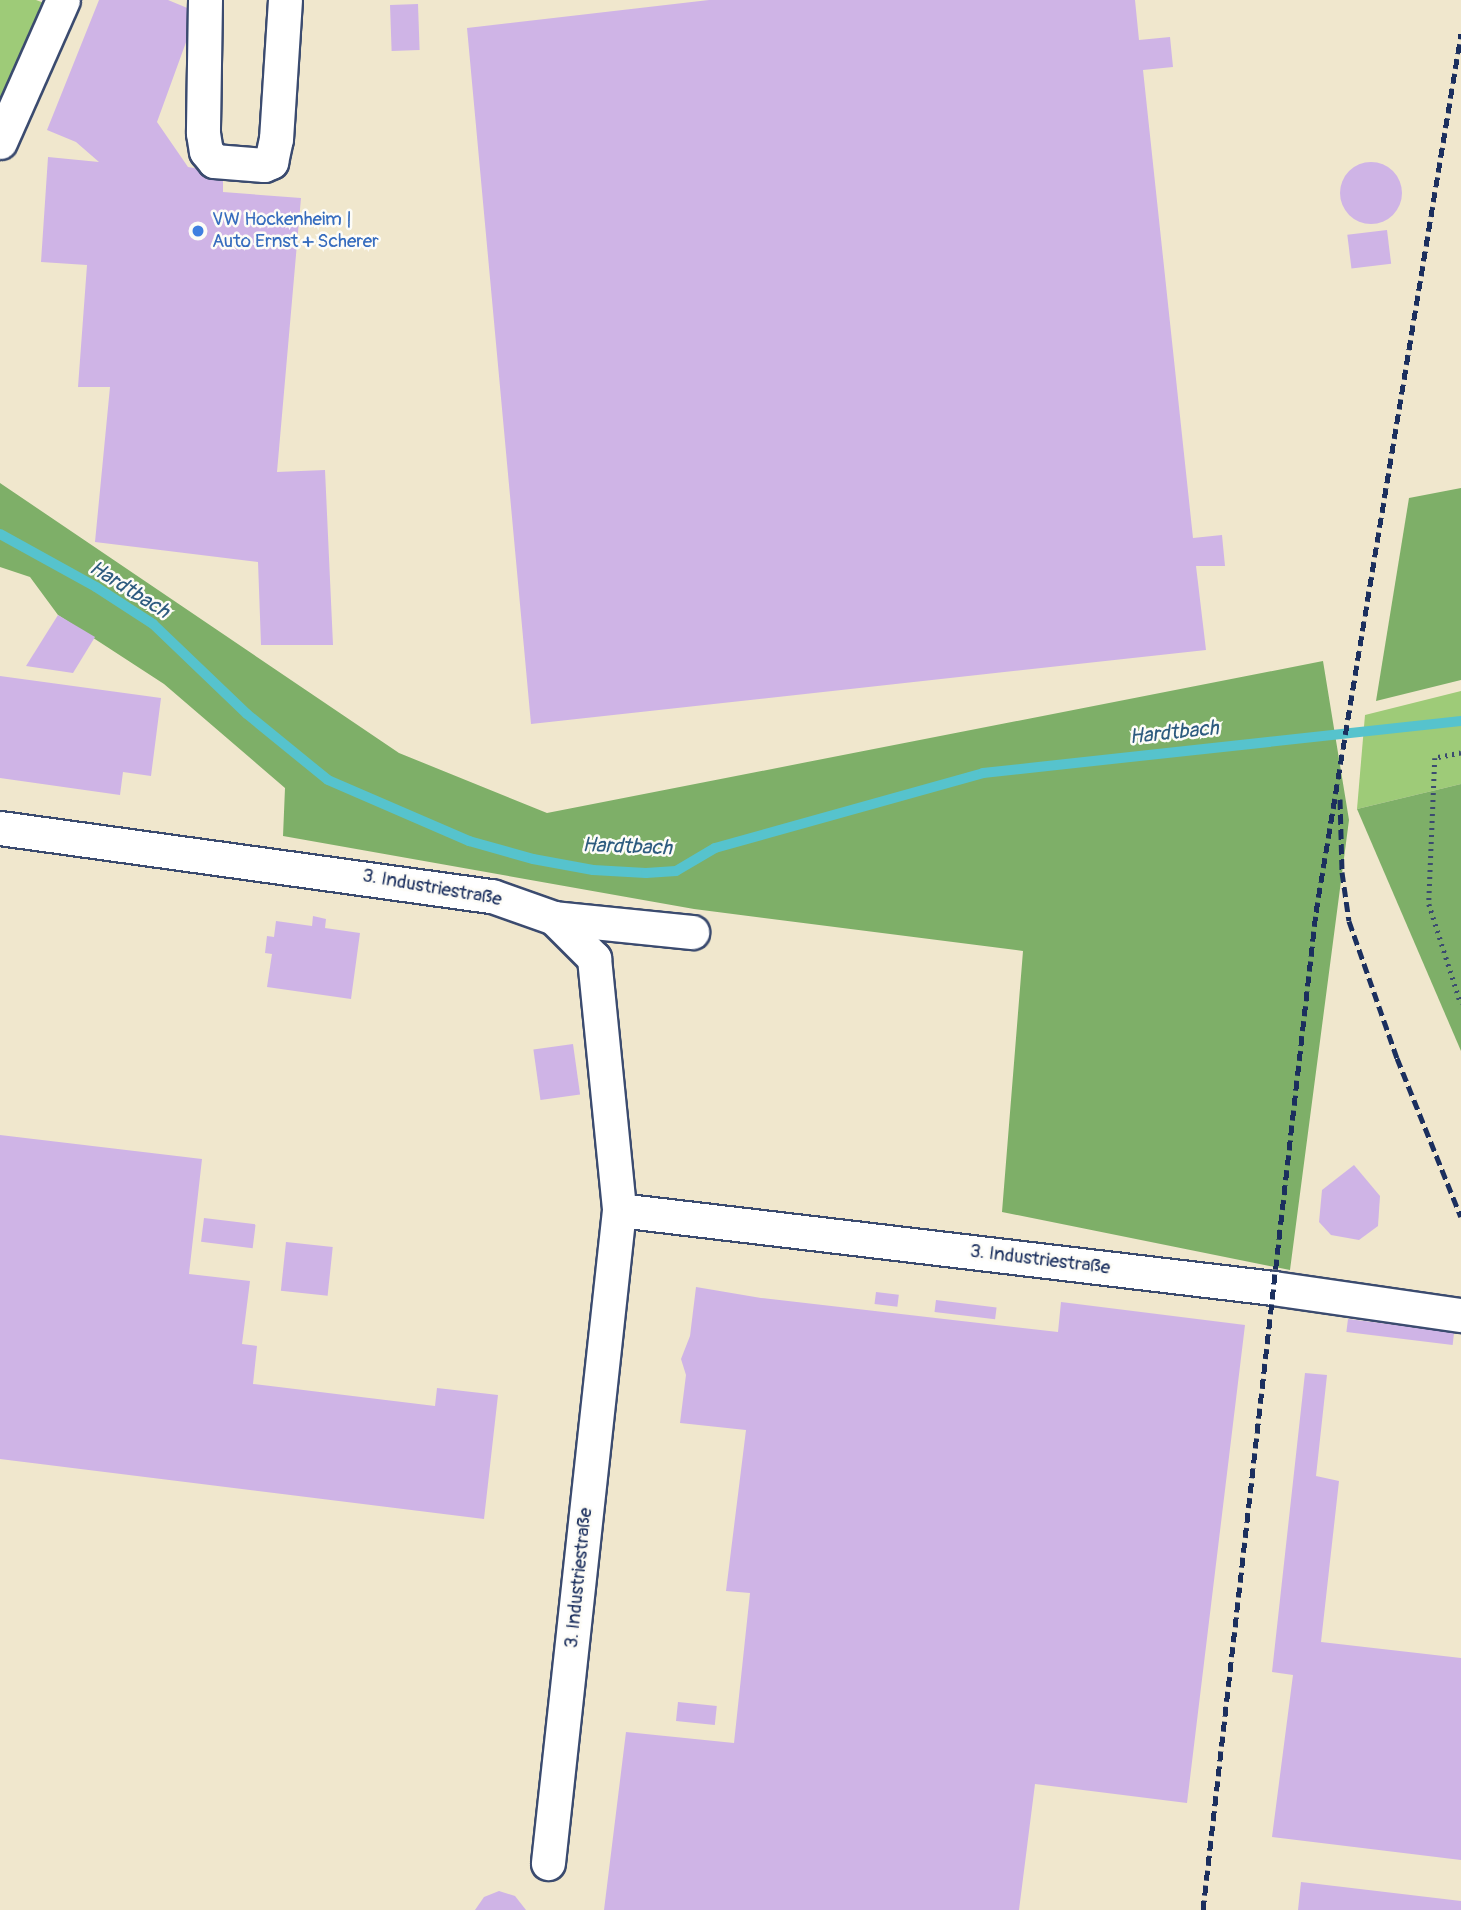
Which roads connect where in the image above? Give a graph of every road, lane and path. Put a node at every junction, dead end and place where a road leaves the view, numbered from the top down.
1 (63, 0) edge
2 (205, 0) edge
3 (285, 0) edge
4 (0, 142) edge
5 (1461, 753) edge
6 (0, 828) edge
7 (554, 918) junction
8 (692, 932) dead end
9 (1461, 1004) edge
10 (619, 1210) junction
11 (1461, 1315) edge
12 (548, 1863) dead end

1 - 4 street
2 - 3 street
5 - 9 path
6 - 7 street, 3. Industriestraße
7 - 8 street
7 - 10 street, 3. Industriestraße
10 - 11 street, 3. Industriestraße
10 - 12 street, 3. Industriestraße

